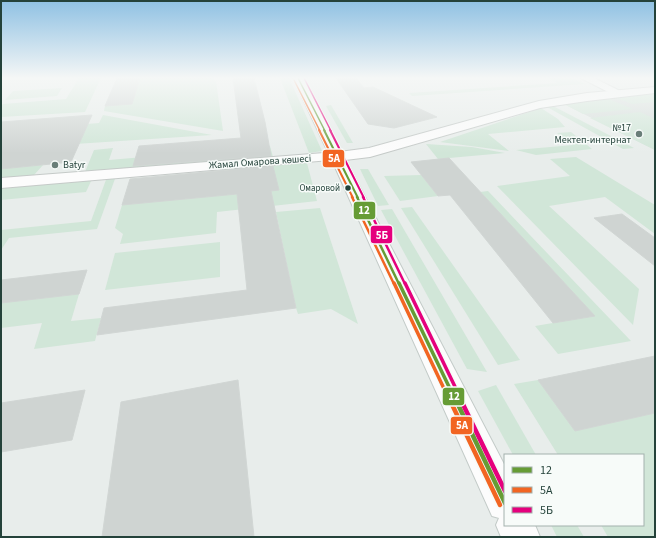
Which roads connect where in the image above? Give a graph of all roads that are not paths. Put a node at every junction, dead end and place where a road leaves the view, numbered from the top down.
1 (311, 103) edge
2 (551, 103) edge
3 (337, 156) junction
4 (1, 183) edge
5 (504, 501) edge
6 (516, 526) edge
7 (521, 537) edge

1 - 3 main road
2 - 3 main road, Жамал Омарова көшесі
3 - 4 street, Жамал Омарова көшесі
3 - 5 main road
6 - 7 main road

